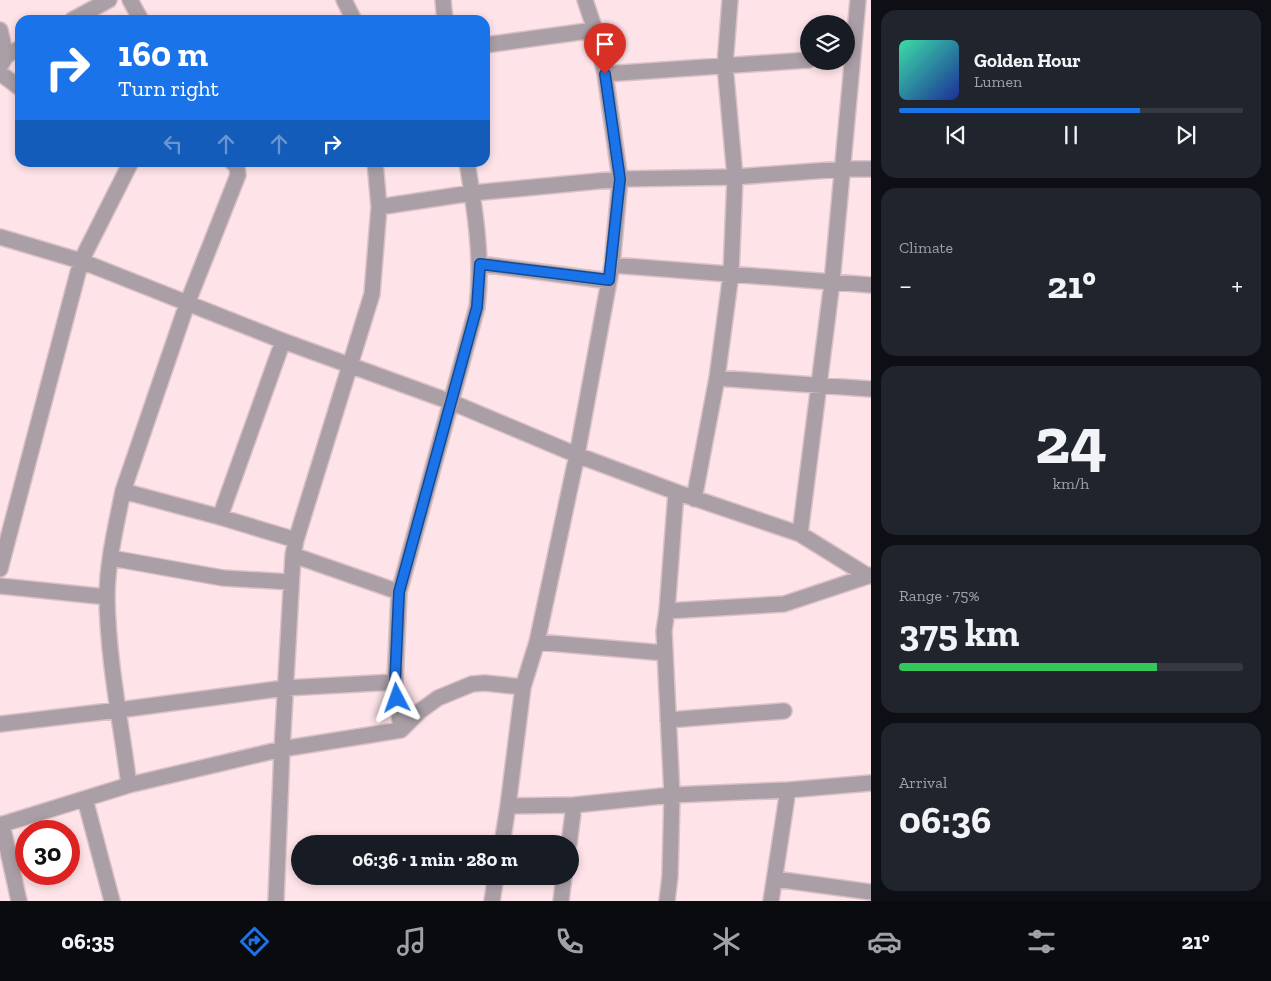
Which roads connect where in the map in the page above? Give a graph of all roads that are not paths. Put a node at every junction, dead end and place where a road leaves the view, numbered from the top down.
1 (109, 0) edge
2 (130, 0) edge
3 (344, 0) edge
4 (442, 0) edge
5 (585, 0) edge
6 (730, 0) edge
7 (858, 0) edge
8 (81, 15) edge
9 (138, 15) edge
10 (352, 15) edge
11 (444, 15) edge
12 (864, 24) edge
13 (0, 30) edge
14 (595, 30) junction
15 (490, 44) edge
16 (855, 46) edge
17 (15, 52) edge
18 (3, 61) edge
19 (800, 61) edge
20 (725, 66) junction
21 (849, 70) edge
22 (0, 73) edge
23 (605, 74) junction
24 (15, 84) edge
25 (128, 167) edge
26 (237, 167) edge
27 (375, 167) edge
28 (468, 167) edge
29 (843, 169) junction
30 (871, 170) edge
31 (735, 177) junction
32 (620, 179) junction
33 (472, 193) junction
34 (379, 207) junction
35 (0, 237) edge
36 (81, 261) junction
37 (480, 264) junction
38 (612, 265) junction
39 (730, 274) junction
40 (609, 280) junction
41 (832, 282) junction
42 (871, 285) edge
43 (187, 304) junction
44 (283, 341) junction
45 (349, 366) junction
46 (717, 378) junction
47 (820, 386) junction
48 (871, 389) edge
49 (451, 402) junction
50 (576, 455) junction
51 (122, 492) junction
52 (676, 492) junction
53 (694, 499) junction
54 (220, 518) junction
55 (800, 534) junction
56 (295, 548) junction
57 (111, 558) junction
58 (0, 569) edge
59 (869, 576) edge
60 (290, 582) junction
61 (0, 586) edge
62 (399, 592) junction
63 (107, 597) junction
64 (667, 611) junction
65 (537, 642) junction
66 (665, 653) junction
67 (395, 682) junction
68 (523, 687) junction
69 (285, 688) junction
70 (119, 710) junction
71 (784, 711) dead end
72 (668, 720) junction
73 (0, 724) edge
74 (401, 730) junction
75 (282, 749) junction
76 (871, 783) edge
77 (129, 785) junction
78 (788, 790) junction
79 (672, 795) junction
80 (85, 798) junction
81 (574, 804) junction
82 (508, 806) junction
83 (1, 825) edge
84 (503, 835) edge
85 (570, 835) edge
86 (774, 879) junction
87 (495, 885) edge
88 (563, 885) edge
89 (871, 892) edge
90 (19, 901) edge
91 (112, 901) edge
92 (276, 901) edge
93 (492, 901) edge
94 (561, 901) edge
95 (668, 901) edge
96 (771, 901) edge

1 - 8 street
2 - 9 street
3 - 10 street
4 - 11 street
5 - 14 street
6 - 20 street
7 - 12 street
12 - 16 street
13 - 18 street
14 - 15 street
14 - 23 street
17 - 18 street
19 - 20 street
20 - 23 street
20 - 31 street
21 - 29 street
22 - 24 street
23 - 32 street
25 - 36 street
26 - 43 street
27 - 34 street
28 - 33 street
29 - 30 street
29 - 31 street
29 - 41 street
31 - 32 street
31 - 39 street
32 - 33 street
32 - 38 street
33 - 34 street
33 - 37 street
34 - 45 street
35 - 36 street
36 - 43 street
36 - 58 street
37 - 40 street
37 - 49 street
38 - 39 street
38 - 40 street
39 - 41 street
39 - 46 street
40 - 50 street
41 - 42 street
41 - 47 street
43 - 44 street
43 - 51 street
44 - 45 street
44 - 54 street
45 - 49 street
45 - 56 street
46 - 47 street
46 - 53 street
47 - 48 street
47 - 55 street
49 - 50 street
49 - 62 street
50 - 52 street
50 - 65 street
51 - 54 street
51 - 57 street
52 - 53 street
52 - 64 street
53 - 55 street
54 - 56 street
55 - 59 street
56 - 60 street
56 - 62 street
57 - 60 street
57 - 63 street
59 - 64 street
60 - 69 street
61 - 63 street
62 - 67 street
63 - 70 street
64 - 66 street
65 - 66 street
65 - 68 street
66 - 72 street
67 - 69 street
67 - 74 street
68 - 74 street
68 - 82 street
69 - 70 street
69 - 75 street
70 - 73 street
70 - 77 street
71 - 72 street
72 - 79 street
74 - 75 street
75 - 77 street
75 - 92 street
76 - 78 street
77 - 80 street
78 - 79 street
78 - 86 street
79 - 81 street
79 - 95 street
80 - 83 street
80 - 91 street
81 - 82 street
81 - 85 street
82 - 84 street
83 - 90 street
86 - 89 street
86 - 96 street
87 - 93 street
88 - 94 street

